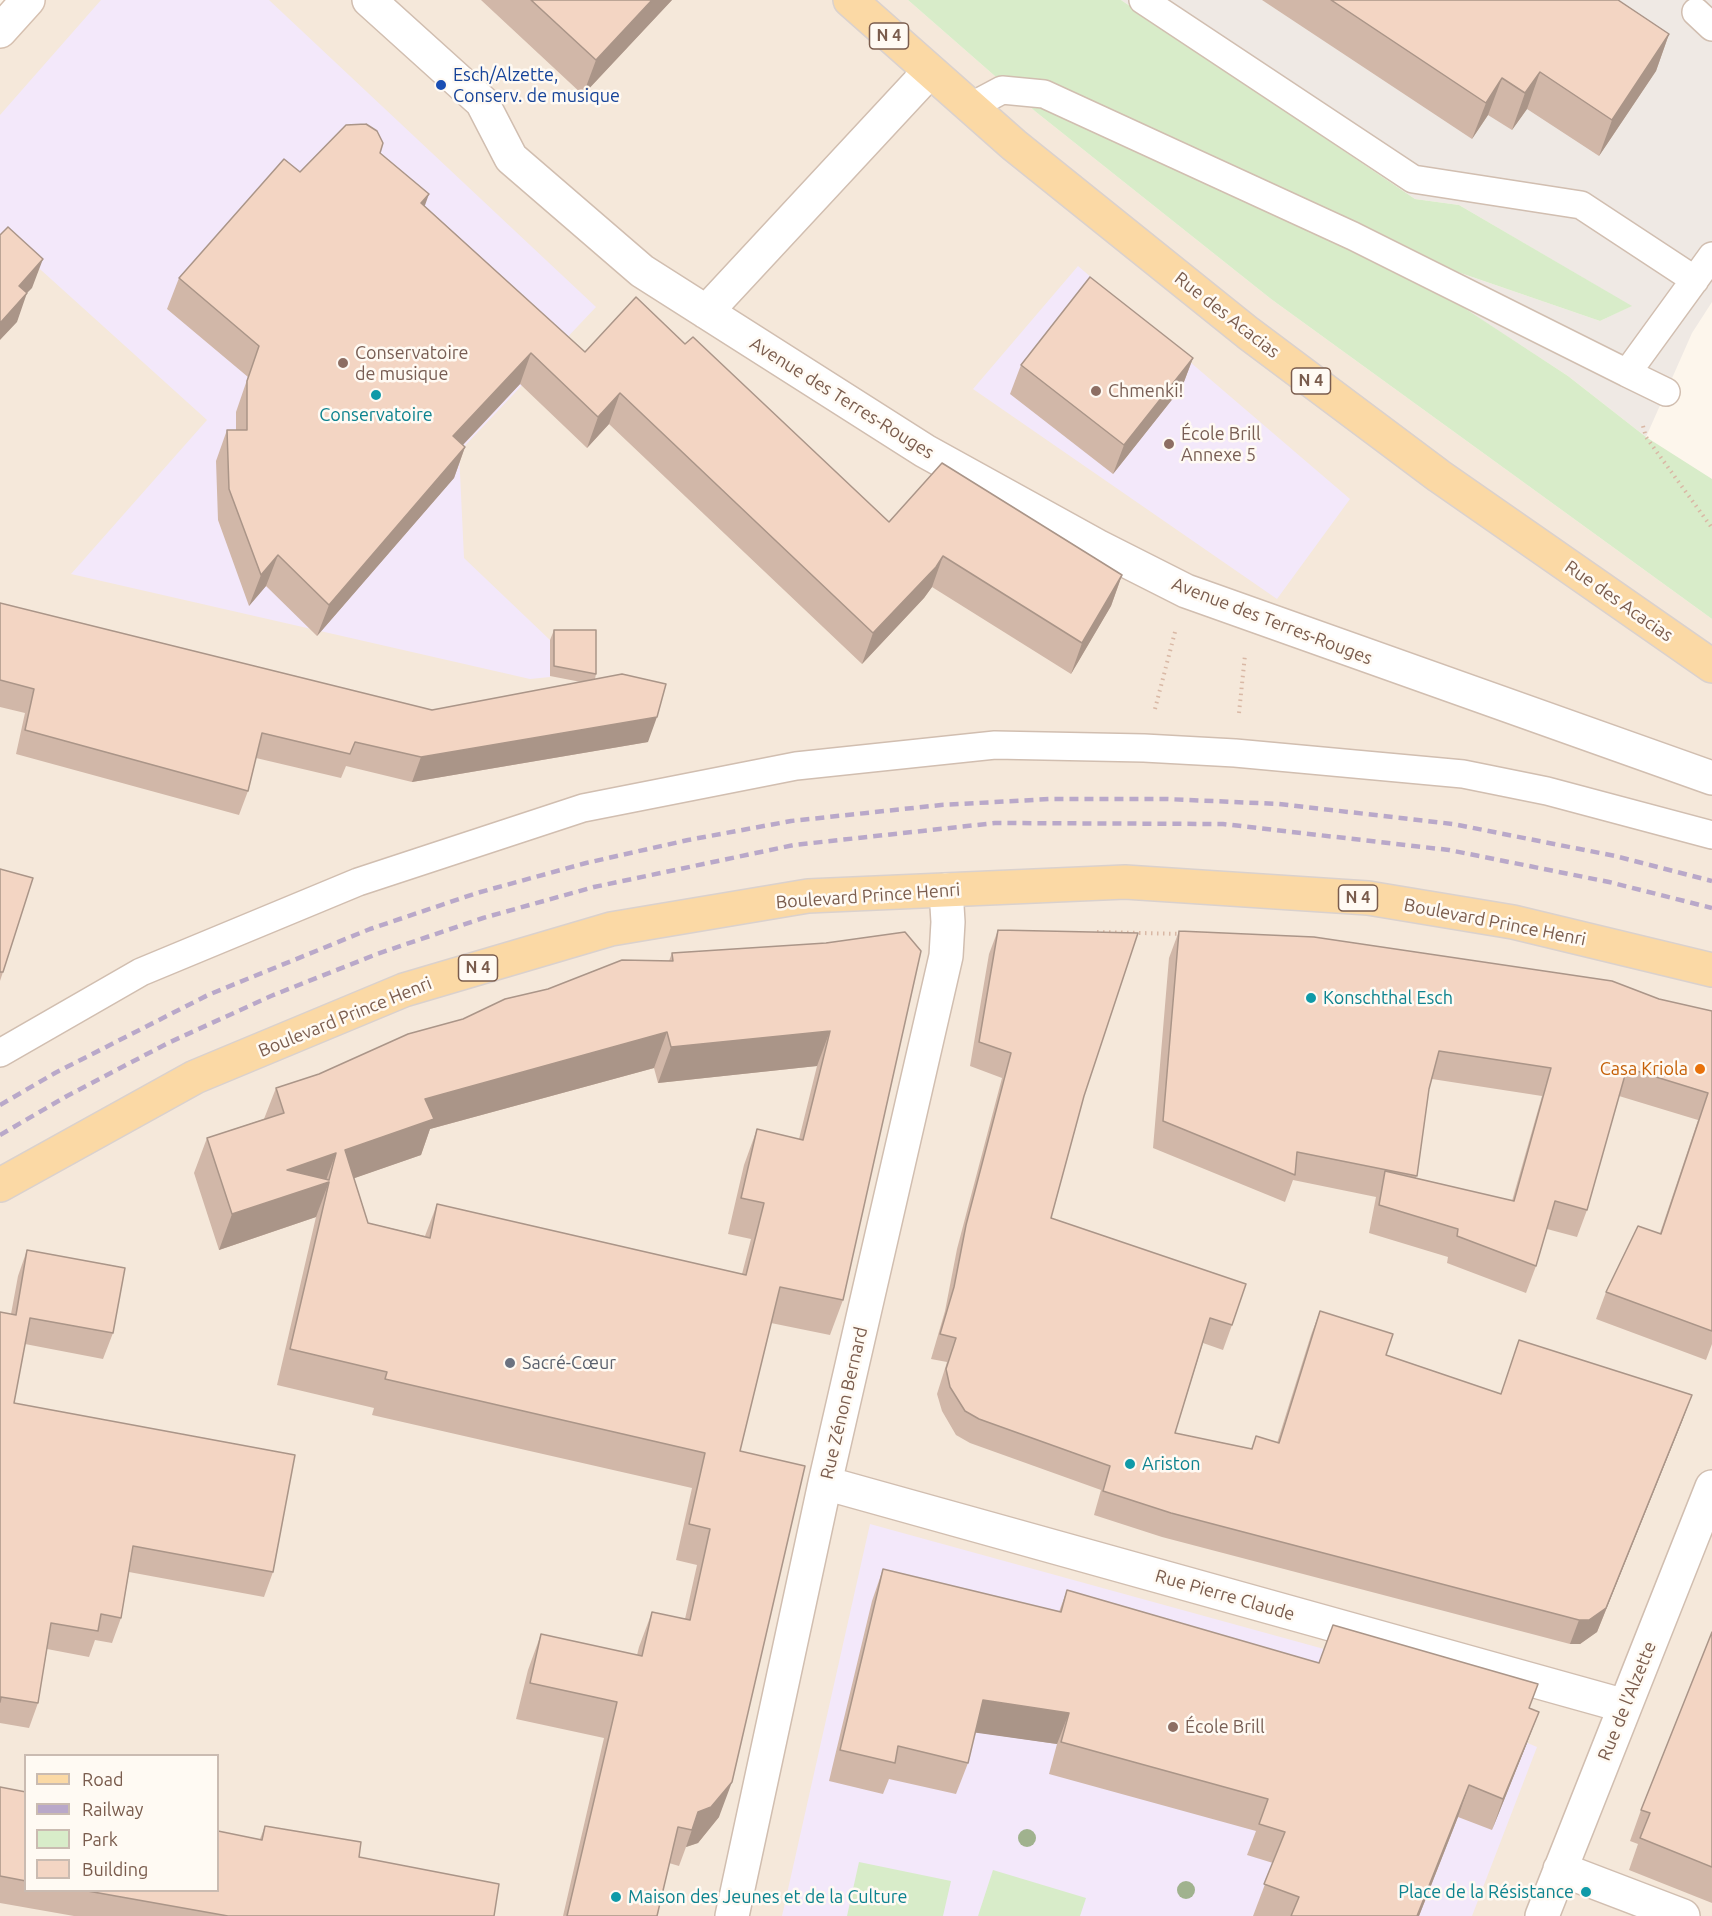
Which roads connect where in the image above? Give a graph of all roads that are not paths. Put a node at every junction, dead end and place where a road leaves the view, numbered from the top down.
1 (28, 0) edge
2 (369, 0) edge
3 (850, 0) edge
4 (1143, 0) edge
5 (0, 31) edge
6 (929, 72) junction
7 (970, 107) junction
8 (1712, 256) edge
9 (1695, 280) junction
10 (706, 312) junction
11 (1627, 373) junction
12 (1666, 392) dead end
13 (1712, 666) edge
14 (1712, 778) edge
15 (1712, 835) edge
16 (946, 890) junction
17 (1712, 970) edge
18 (0, 1053) edge
19 (0, 1185) edge
20 (825, 1484) junction
21 (1712, 1487) edge
22 (1625, 1706) junction
23 (1560, 1869) junction
24 (732, 1916) edge
25 (1542, 1916) edge
26 (1683, 1916) edge

1 - 5 street
2 - 10 street, Avenue des Terres-Rouges
3 - 6 main road, Rue des Acacias / N 4
4 - 9 lane
6 - 7 main road, Rue des Acacias / N 4
6 - 10 street
7 - 11 lane
7 - 13 main road, Rue des Acacias / N 4
8 - 9 lane
9 - 11 lane
10 - 14 street, Avenue des Terres-Rouges
11 - 12 lane
15 - 18 lane
16 - 17 main road, Boulevard Prince Henri / N 4
16 - 19 main road, Boulevard Prince Henri / N 4
16 - 20 street, Rue Zénon Bernard
20 - 22 street, Rue Pierre Claude
20 - 24 street, Rue Zénon Bernard
21 - 22 street, Rue de l'Alzette
22 - 23 street, Rue de l'Alzette
23 - 25 street, Rue de l'Alzette
23 - 26 street

